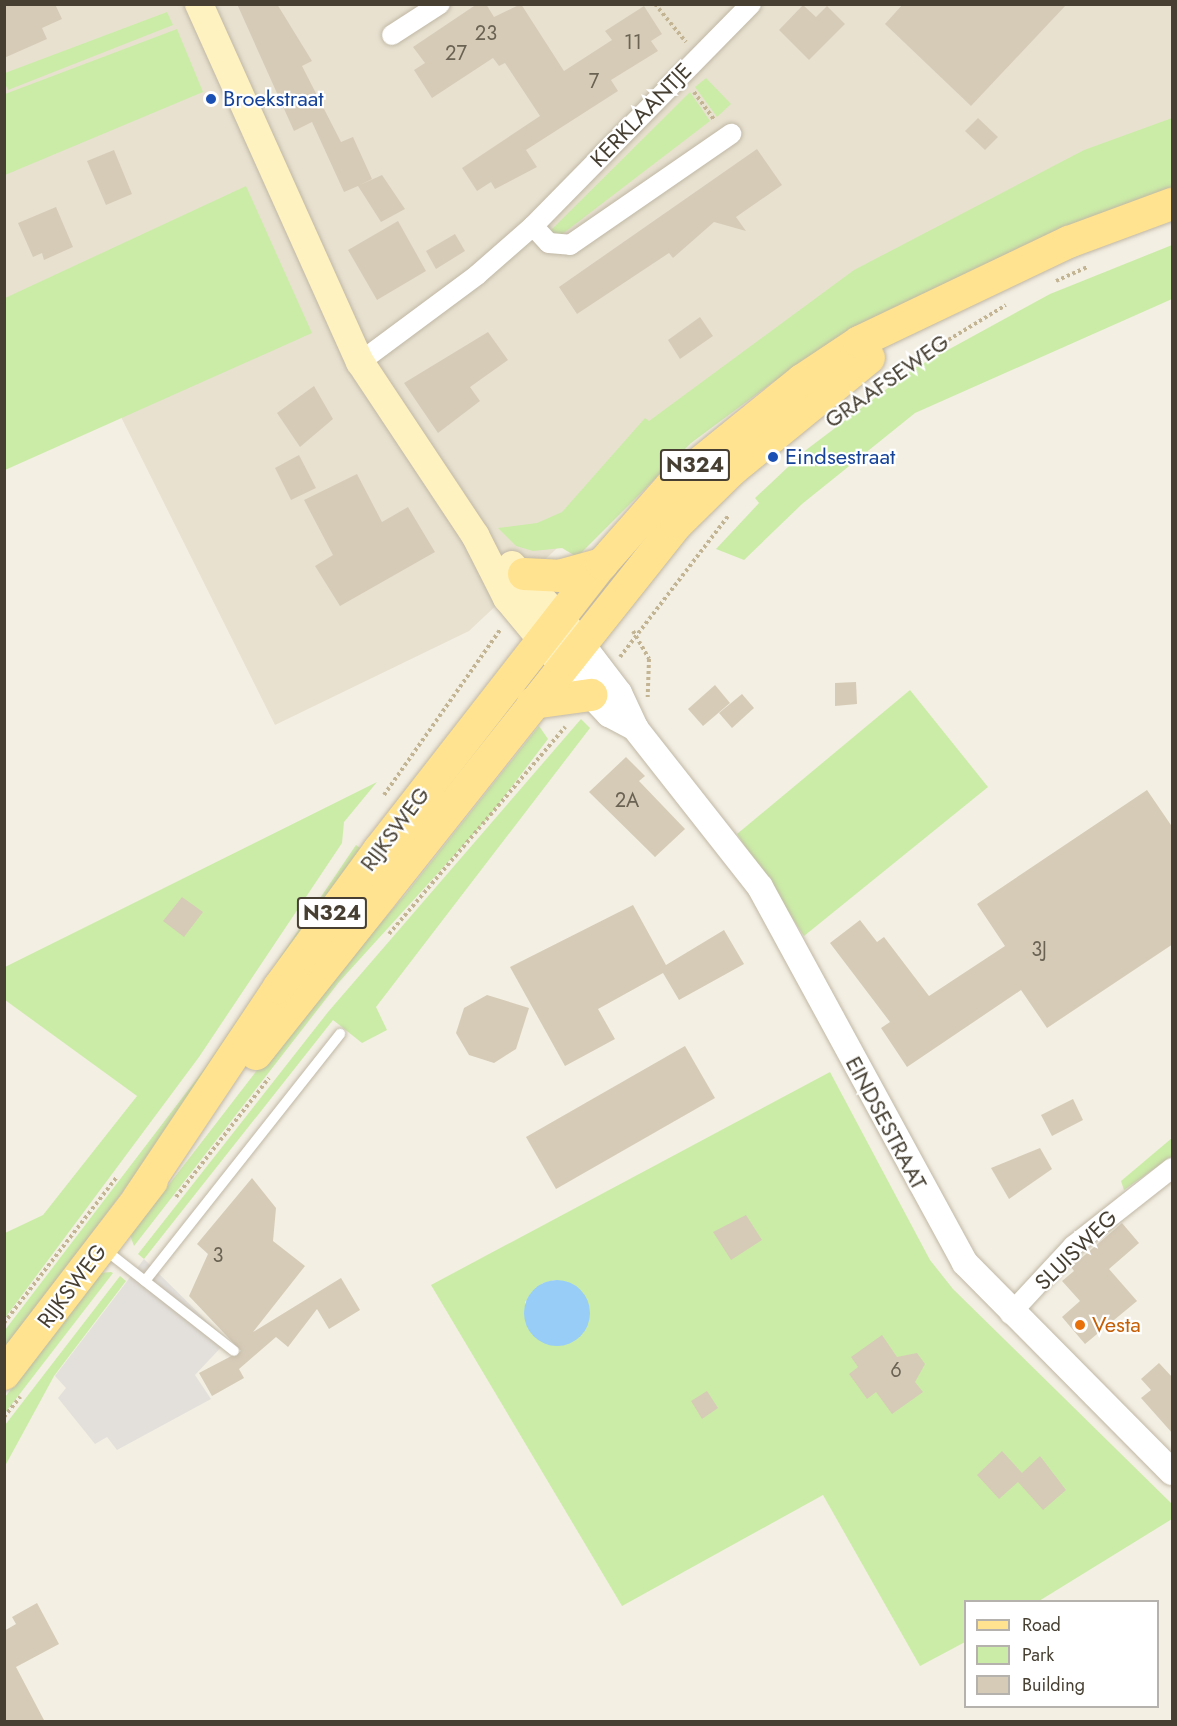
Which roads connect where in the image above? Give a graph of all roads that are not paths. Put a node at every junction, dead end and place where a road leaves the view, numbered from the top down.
1 (199, 4) edge
2 (440, 4) edge
3 (751, 4) edge
4 (392, 35) dead end
5 (729, 136) road end
6 (1173, 204) edge
7 (533, 226) junction
8 (934, 308) junction
9 (360, 362) junction
10 (475, 535) junction
11 (602, 564) junction
12 (524, 574) junction
13 (550, 629) junction
14 (571, 653) junction
15 (591, 695) junction
16 (533, 703) junction
17 (640, 734) junction
18 (340, 1034) dead end
19 (1173, 1168) edge
20 (139, 1197) junction
21 (102, 1246) junction
22 (145, 1281) junction
23 (1010, 1314) junction
24 (234, 1351) dead end
25 (4, 1374) edge
26 (1173, 1472) edge

1 - 9 main road
2 - 4 street
3 - 7 street, KERKLAANTJE
5 - 7 street
6 - 8 main road, GRAAFSEWEG / N324
7 - 9 street, KERKLAANTJE
8 - 11 main road, GRAAFSEWEG / N324
8 - 14 main road, GRAAFSEWEG / N324
9 - 10 main road
10 - 12 main road
10 - 13 main road
11 - 12 main road
11 - 13 main road, GRAAFSEWEG / N324
12 - 13 main road
13 - 14 main road
13 - 20 main road, RIJKSWEG / N324
14 - 15 street, EINDSESTRAAT
14 - 16 main road, RIJKSWEG / N324
14 - 17 street, EINDSESTRAAT
15 - 16 main road
15 - 17 street, EINDSESTRAAT
16 - 20 main road, RIJKSWEG / N324
17 - 23 street, EINDSESTRAAT
18 - 22 lane
19 - 23 street, SLUISWEG
20 - 21 main road, RIJKSWEG / N324
21 - 22 lane
21 - 25 main road, RIJKSWEG / N324
22 - 24 lane
23 - 26 street, EINDSESTRAAT

